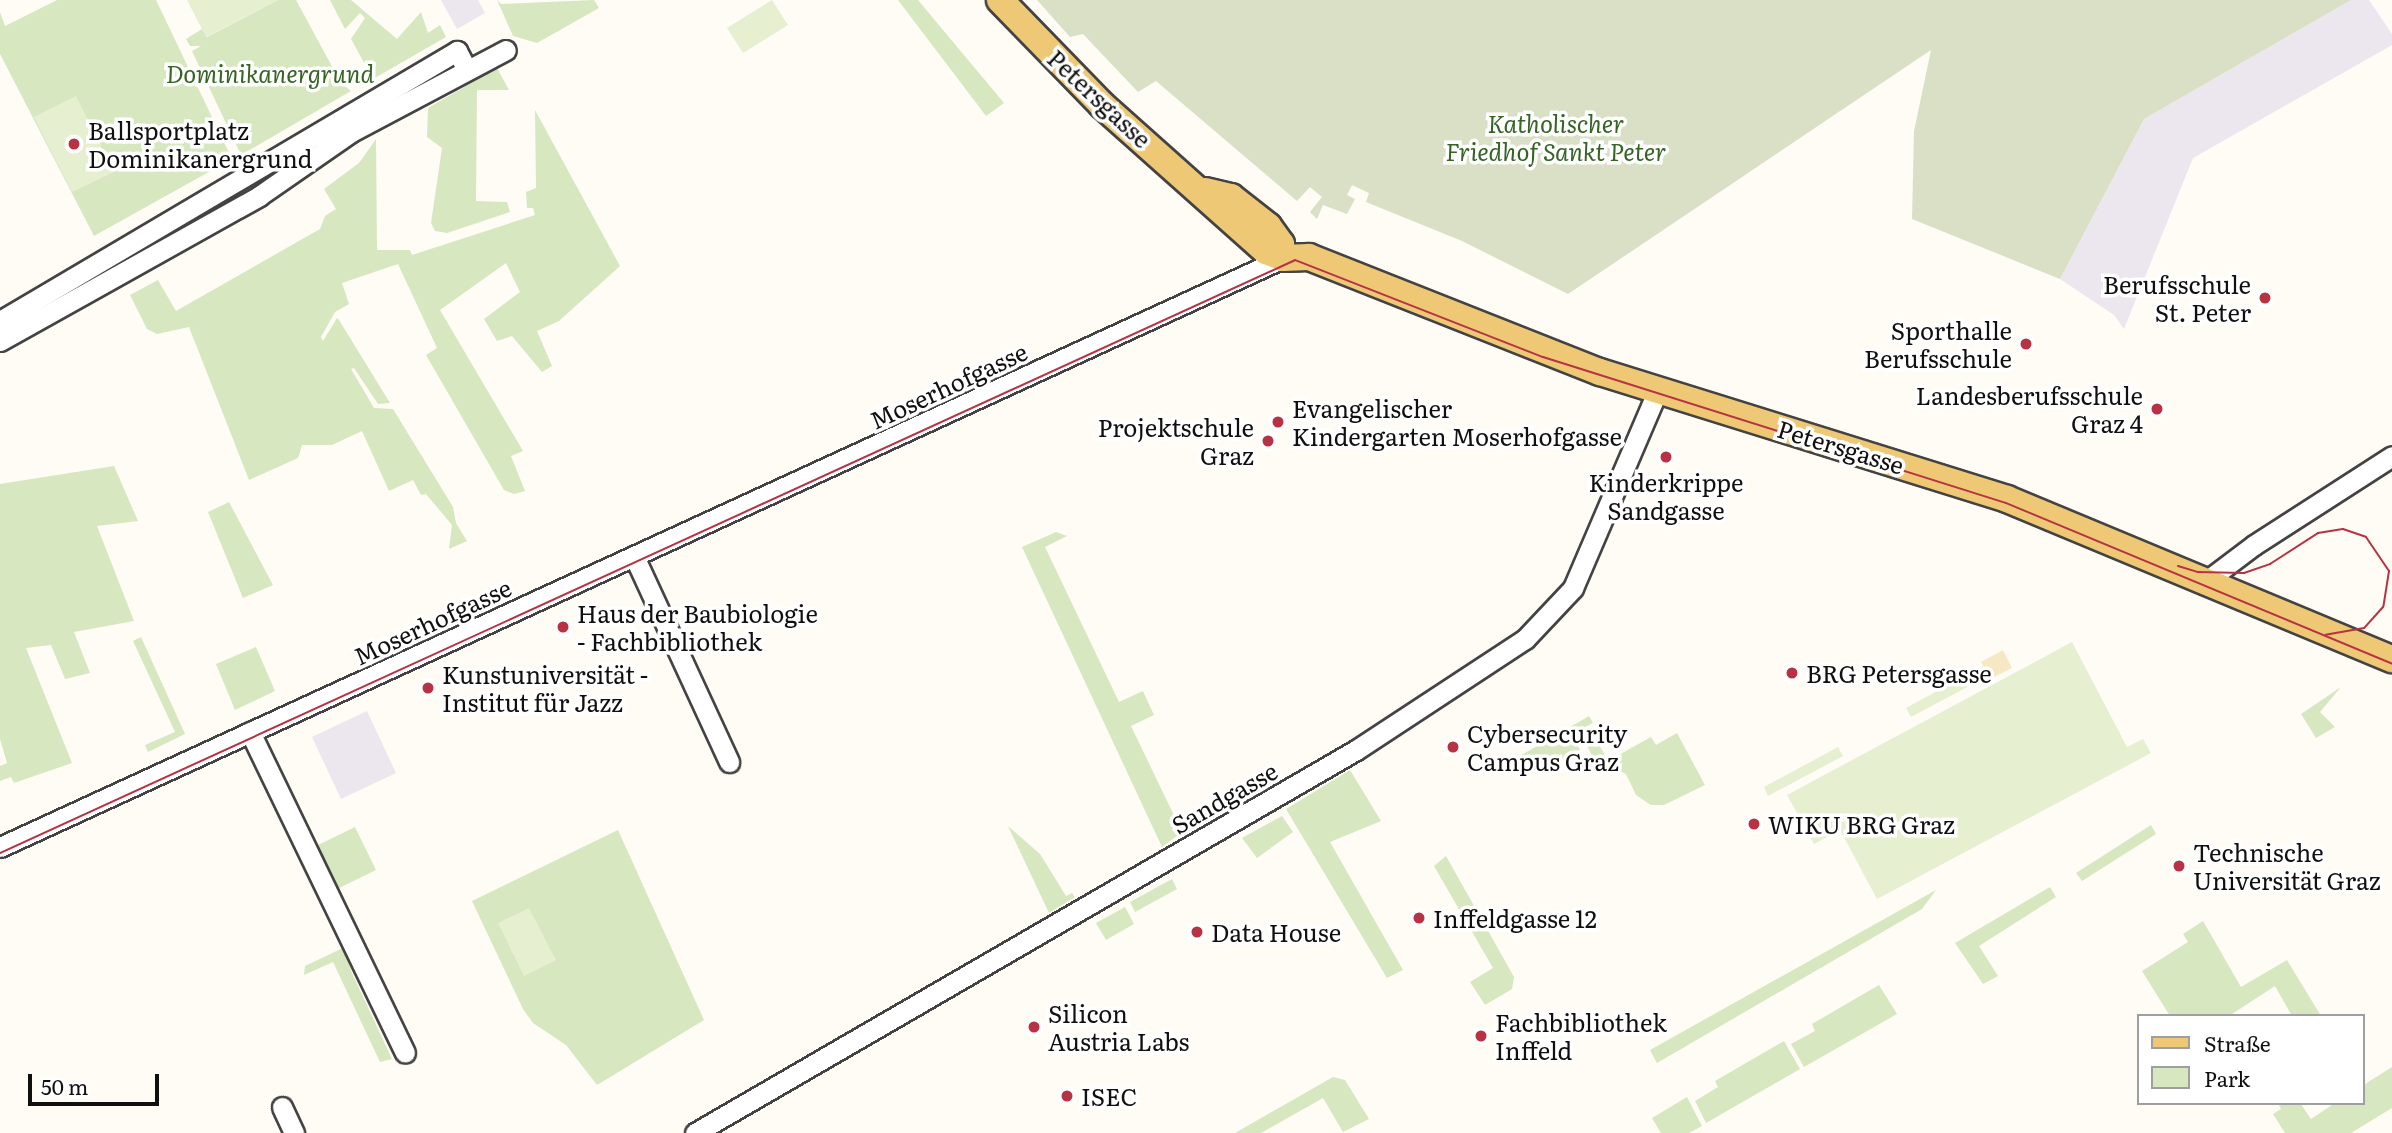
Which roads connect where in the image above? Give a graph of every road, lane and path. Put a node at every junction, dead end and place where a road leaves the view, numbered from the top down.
1 (1000, 0) edge
2 (506, 50) dead end
3 (401, 94) junction
4 (247, 172) junction
5 (259, 196) junction
6 (1283, 258) junction
7 (97, 261) junction
8 (113, 280) junction
9 (0, 321) edge
10 (0, 341) edge
11 (1658, 390) junction
12 (2392, 456) edge
13 (634, 556) junction
14 (2205, 582) junction
15 (2392, 659) edge
16 (250, 732) junction
17 (729, 762) dead end
18 (0, 847) edge
19 (405, 1053) dead end
20 (282, 1107) dead end
21 (294, 1133) edge
22 (695, 1133) edge

1 - 6 main road, Petersgasse
2 - 3 street
3 - 4 street
3 - 5 street
4 - 5 street
4 - 7 street
5 - 8 street
6 - 11 main road, Petersgasse
6 - 13 street, Moserhofgasse
7 - 8 street
7 - 9 street
8 - 10 street
11 - 14 main road, Petersgasse
11 - 22 street, Sandgasse
12 - 14 street
13 - 16 street, Moserhofgasse
13 - 17 street
14 - 15 main road, Petersgasse
16 - 18 street, Moserhofgasse
16 - 19 street
20 - 21 street

